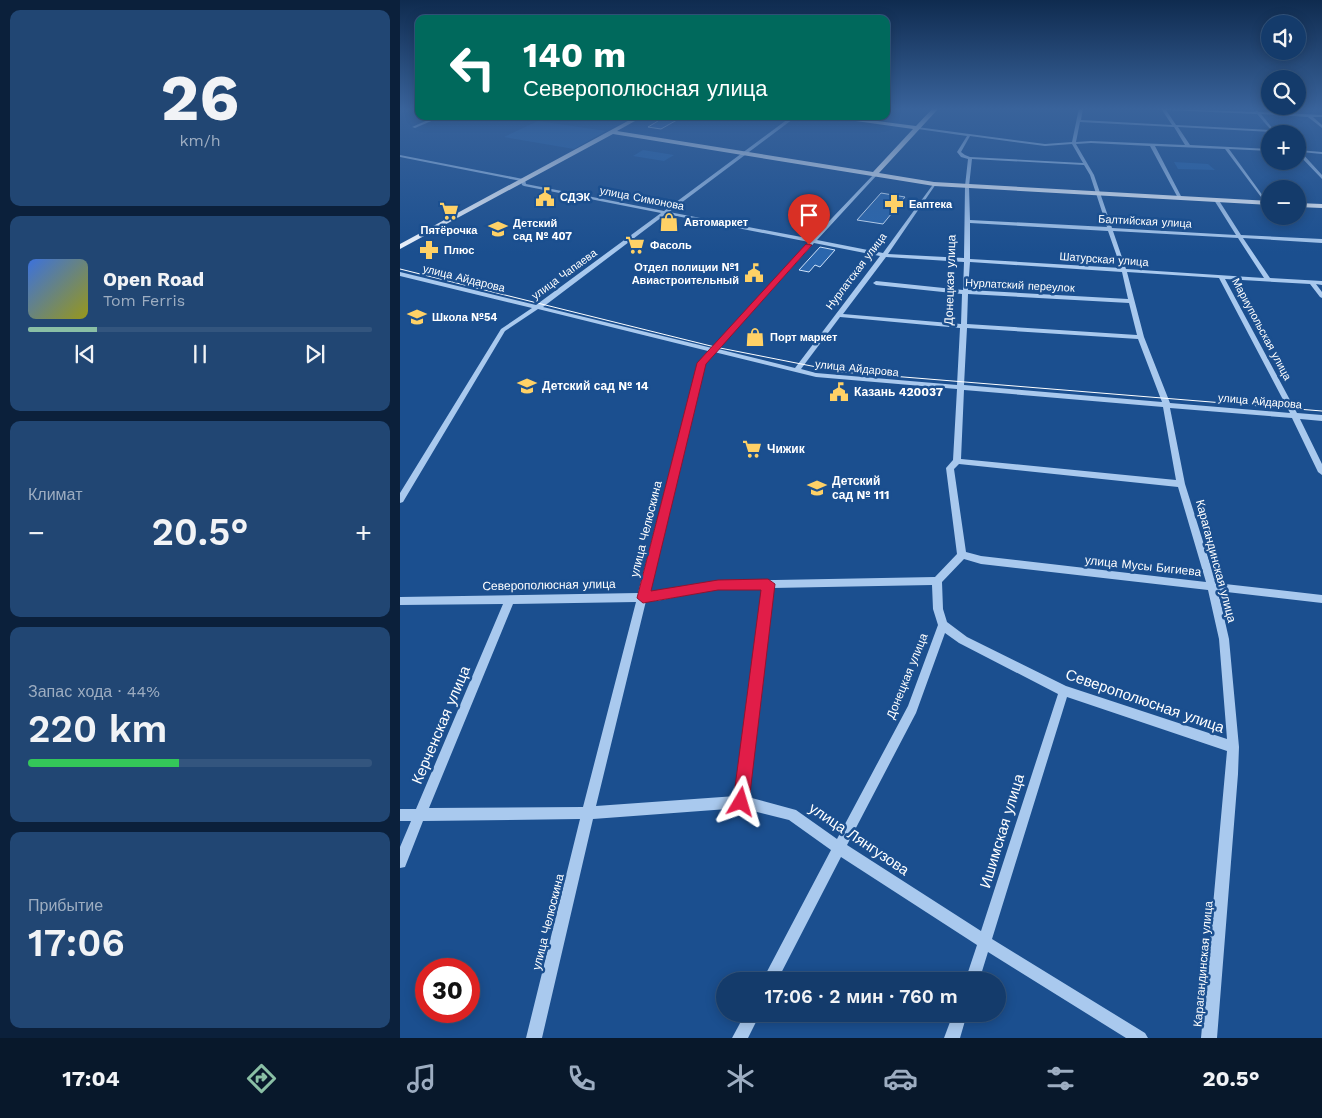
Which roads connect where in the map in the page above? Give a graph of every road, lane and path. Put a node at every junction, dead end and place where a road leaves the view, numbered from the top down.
1 (402, 156) edge
2 (572, 156) edge
3 (741, 156) edge
4 (762, 156) edge
5 (891, 156) edge
6 (965, 156) edge
7 (1081, 156) edge
8 (1158, 156) edge
9 (1232, 156) edge
10 (970, 158) junction
11 (1306, 161) edge
12 (1085, 164) junction
13 (877, 172) junction
14 (1322, 178) edge
15 (524, 183) junction
16 (934, 184) junction
17 (967, 184) junction
18 (1097, 191) junction
19 (1178, 195) junction
20 (1261, 196) joint
21 (1306, 199) edge
22 (1216, 200) junction
23 (1322, 200) edge
24 (1261, 202) edge
25 (1306, 205) edge
26 (1322, 206) edge
27 (665, 213) junction
28 (966, 222) junction
29 (1111, 229) junction
30 (1240, 236) junction
31 (1322, 241) edge
32 (812, 242) junction
33 (400, 247) edge
34 (400, 254) edge
35 (884, 255) junction
36 (967, 259) junction
37 (1124, 270) junction
38 (400, 274) edge
39 (1221, 276) junction
40 (1268, 280) junction
41 (876, 283) dead end
42 (1312, 283) junction
43 (1322, 283) edge
44 (965, 292) junction
45 (1322, 296) edge
46 (1132, 302) junction
47 (534, 308) junction
48 (838, 315) junction
49 (964, 326) junction
50 (1141, 337) junction
51 (712, 350) junction
52 (796, 371) junction
53 (961, 389) junction
54 (1166, 404) junction
55 (1295, 416) junction
56 (1322, 418) edge
57 (957, 461) junction
58 (1322, 472) edge
59 (1181, 484) junction
60 (400, 500) edge
61 (962, 555) junction
62 (937, 581) junction
63 (768, 584) junction
64 (1212, 586) junction
65 (643, 598) junction
66 (510, 599) junction
67 (1322, 599) edge
68 (400, 601) edge
69 (943, 625) junction
70 (1064, 691) junction
71 (1233, 747) junction
72 (741, 802) junction
73 (420, 813) junction
74 (588, 813) junction
75 (400, 815) edge
76 (838, 847) junction
77 (400, 862) edge
78 (985, 942) junction
79 (774, 972) edge
80 (975, 972) edge
81 (748, 1022) edge
82 (957, 1022) edge
83 (534, 1038) edge
84 (740, 1038) edge
85 (952, 1038) edge
86 (1140, 1038) edge
87 (1209, 1038) edge

1 - 15 street, улица Симонова
2 - 15 main road
3 - 27 street, улица Чапаева
4 - 13 main road
5 - 13 main road, улица Челюскина
6 - 10 street, Донецкая улица
7 - 12 street, Карагандинская улица
8 - 19 street
9 - 20 street
10 - 12 street
10 - 17 street, Донецкая улица
11 - 14 street
12 - 18 street, Карагандинская улица
13 - 16 main road
13 - 17 main road
13 - 32 street, улица Челюскина
15 - 27 street, улица Симонова
15 - 33 main road
15 - 34 main road
16 - 17 main road
16 - 35 street, Нурлатская улица
17 - 18 main road
17 - 28 street, Донецкая улица
18 - 19 main road
18 - 29 street, Карагандинская улица
19 - 20 main road
19 - 22 main road
21 - 23 main road
22 - 24 main road
22 - 30 street
25 - 26 main road
27 - 32 street, улица Симонова
27 - 47 street, улица Чапаева
28 - 29 street, Балтийская улица
28 - 36 street, Донецкая улица
29 - 30 street, Балтийская улица
29 - 37 street, Карагандинская улица
30 - 31 street, Балтийская улица
30 - 40 street
32 - 35 street, улица Симонова
32 - 51 street, улица Челюскина
35 - 36 street, Шатурская улица
35 - 48 street, Нурлатская улица
36 - 37 street, Шатурская улица
36 - 44 street, Донецкая улица
37 - 39 street, Шатурская улица
37 - 46 street, Карагандинская улица
38 - 47 street, улица Айдарова
39 - 40 street, Шатурская улица
39 - 55 street, Мариупольская улица
40 - 42 street, Шатурская улица
41 - 44 street, Нурлатский переулок
42 - 43 street, Шатурская улица
42 - 45 street
44 - 46 street, Нурлатский переулок
44 - 49 street, Донецкая улица
46 - 50 street, Карагандинская улица
47 - 51 street, улица Айдарова
47 - 60 street, улица Чапаева
48 - 49 street
48 - 52 street, Нурлатская улица
49 - 50 street
49 - 53 street, Донецкая улица
50 - 54 street, Карагандинская улица
51 - 52 street, улица Айдарова
51 - 65 street, улица Челюскина
52 - 53 street, улица Айдарова
53 - 54 street, улица Айдарова
53 - 57 street, Донецкая улица
54 - 55 street, улица Айдарова
54 - 59 street, Карагандинская улица
55 - 56 street, улица Айдарова
55 - 58 street, Мариупольская улица
57 - 59 street
57 - 61 street, Донецкая улица
59 - 64 street, Карагандинская улица
61 - 62 street
61 - 64 street, улица Мусы Бигиева
62 - 63 street, Северополюсная улица
62 - 69 street, Донецкая улица
63 - 65 street, Северополюсная улица
63 - 72 street
64 - 67 street, улица Мусы Бигиева
64 - 71 street, Карагандинская улица
65 - 66 street, Северополюсная улица
65 - 74 street, улица Челюскина
66 - 68 street, Северополюсная улица
66 - 73 street, Керченская улица
69 - 70 street, Северополюсная улица
69 - 76 street, Донецкая улица
70 - 71 street, Северополюсная улица
70 - 78 street, Ишимская улица
71 - 87 street, Карагандинская улица
72 - 74 street, улица Лянгузова
72 - 76 street, улица Лянгузова
73 - 74 street, улица Лянгузова
73 - 75 street, улица Лянгузова
73 - 77 street, Керченская улица
74 - 83 street, улица Челюскина
76 - 78 street, улица Лянгузова
76 - 79 street, Донецкая улица
78 - 80 street, Ишимская улица
78 - 86 street, улица Лянгузова
81 - 84 street
82 - 85 street

